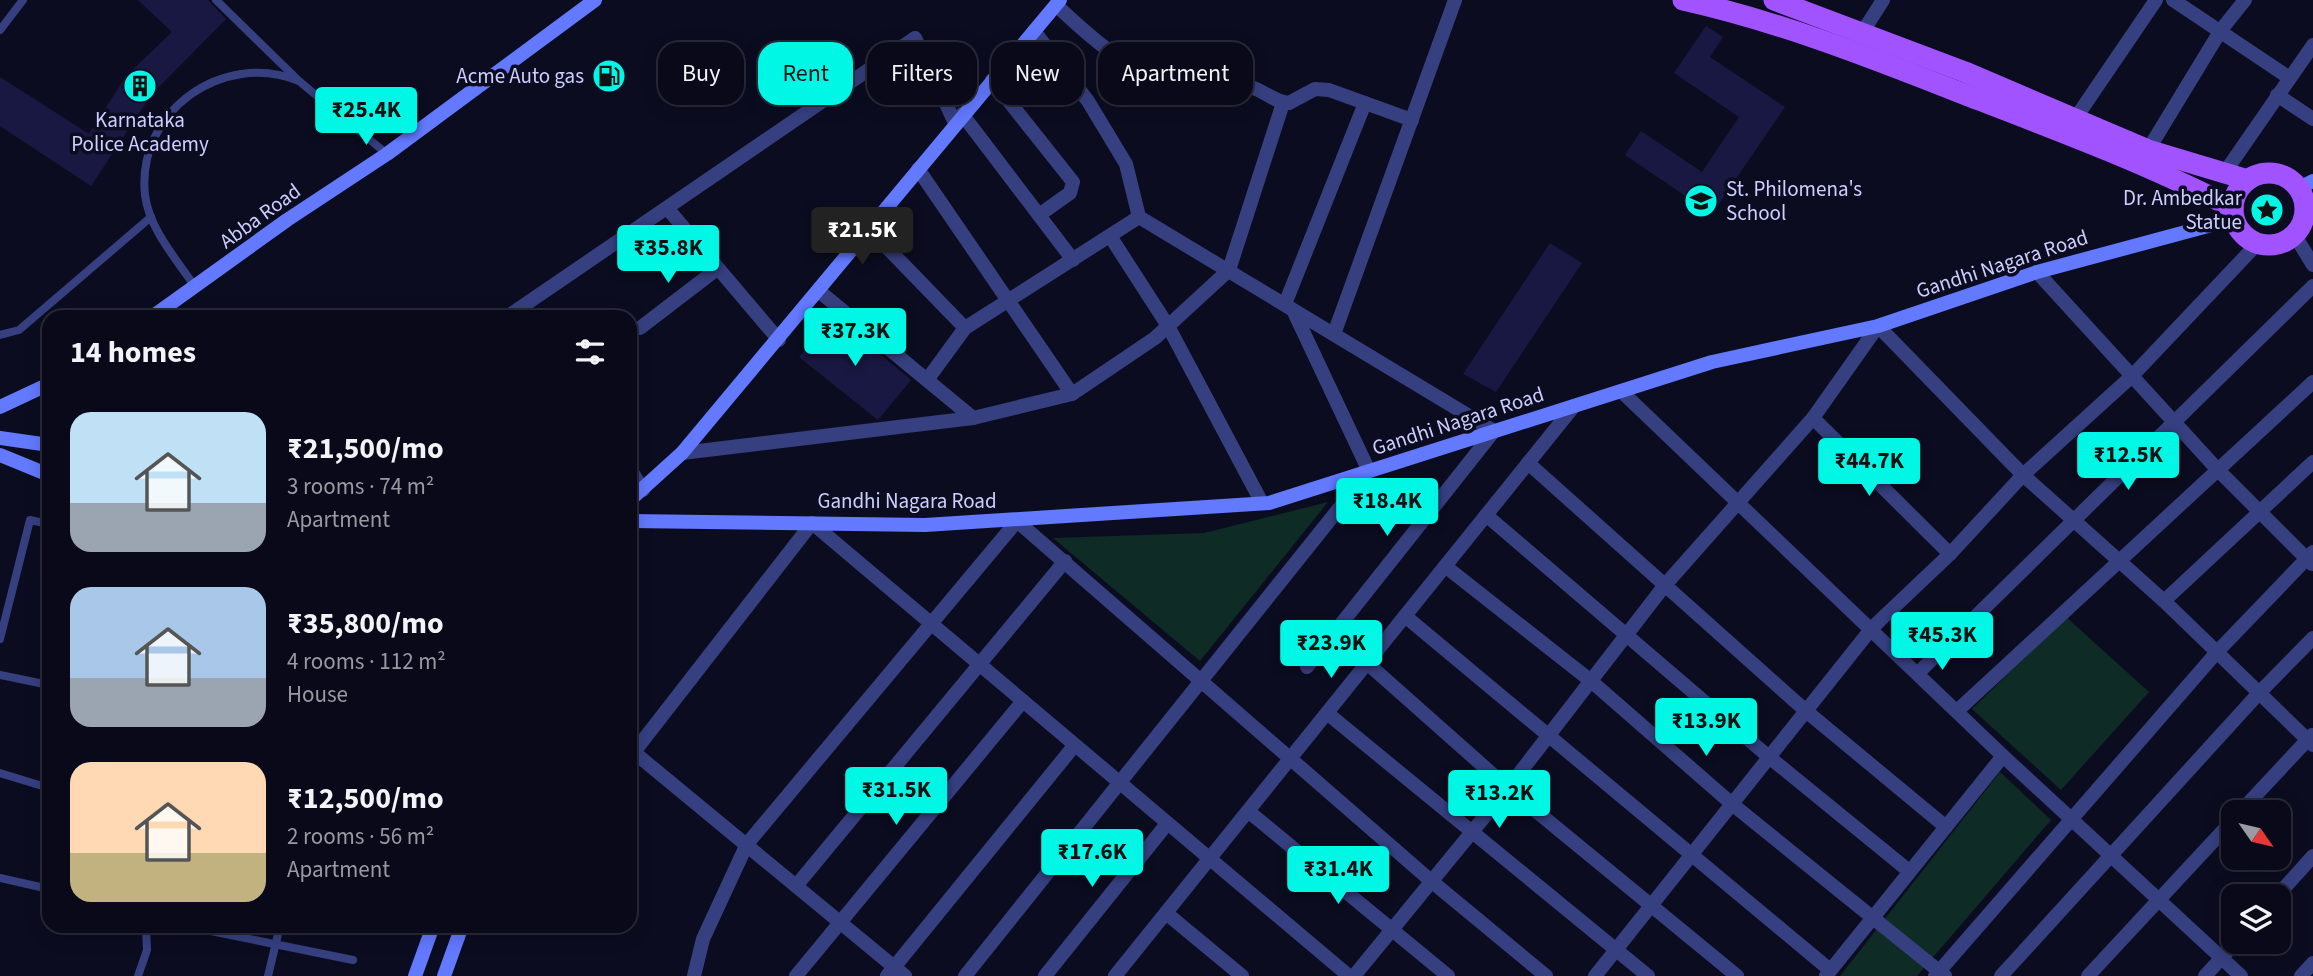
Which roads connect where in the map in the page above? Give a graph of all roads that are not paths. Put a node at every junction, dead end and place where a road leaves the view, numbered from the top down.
1 (23, 0) edge
2 (216, 0) edge
3 (596, 0) edge
4 (1455, 0) edge
5 (1683, 0) edge
6 (1774, 0) edge
7 (1883, 0) edge
8 (2157, 0) edge
9 (2173, 0) edge
10 (2245, 0) edge
11 (1058, 2) edge
12 (0, 30) edge
13 (2221, 30) junction
14 (1034, 31) junction
15 (1862, 33) junction
16 (1025, 42) edge
17 (2313, 45) edge
18 (2288, 77) junction
19 (299, 81) junction
20 (991, 81) edge
21 (2277, 95) junction
22 (1283, 103) junction
23 (1365, 103) junction
24 (1012, 105) edge
25 (958, 119) junction
26 (2074, 119) junction
27 (2313, 119) edge
28 (1412, 120) junction
29 (2148, 150) junction
30 (387, 154) junction
31 (918, 169) junction
32 (2223, 174) junction
33 (2248, 180) junction
34 (2306, 185) edge
35 (667, 208) junction
36 (2234, 214) junction
37 (1039, 215) junction
38 (151, 217) junction
39 (1139, 217) junction
40 (2305, 223) edge
41 (870, 230) junction
42 (1110, 236) junction
43 (2258, 243) junction
44 (1073, 260) junction
45 (2313, 265) edge
46 (717, 270) junction
47 (1229, 270) junction
48 (2037, 272) junction
49 (2313, 286) edge
50 (196, 288) junction
51 (820, 292) junction
52 (1008, 301) junction
53 (526, 303) junction
54 (1289, 307) junction
55 (42, 310) edge
56 (42, 310) edge
57 (163, 310) edge
58 (516, 310) edge
59 (530, 310) edge
60 (1168, 326) junction
61 (1878, 326) junction
62 (640, 328) dead end
63 (965, 328) junction
64 (1334, 334) junction
65 (0, 335) edge
66 (779, 340) junction
67 (2132, 376) junction
68 (927, 380) junction
69 (2313, 382) edge
70 (42, 387) edge
71 (1621, 391) junction
72 (1072, 394) junction
73 (1574, 406) junction
74 (0, 407) edge
75 (973, 418) junction
76 (1813, 418) junction
77 (2174, 423) junction
78 (1494, 431) junction
79 (0, 438) edge
80 (42, 444) edge
81 (682, 453) junction
82 (0, 455) edge
83 (2313, 462) edge
84 (1528, 463) junction
85 (2217, 469) junction
86 (1369, 471) junction
87 (42, 472) edge
88 (2023, 475) junction
89 (637, 480) edge
90 (643, 490) junction
91 (637, 495) edge
92 (1262, 503) junction
93 (1736, 503) junction
94 (2259, 511) junction
95 (1486, 515) junction
96 (1017, 521) junction
97 (2072, 521) junction
98 (637, 522) edge
99 (42, 523) edge
100 (812, 523) junction
101 (1950, 554) junction
102 (2311, 559) edge
103 (2118, 560) junction
104 (1065, 561) junction
105 (1445, 566) junction
106 (1665, 585) junction
107 (2164, 601) junction
108 (1405, 616) junction
109 (932, 623) junction
110 (1872, 628) junction
111 (1627, 634) junction
112 (2313, 638) edge
113 (0, 639) edge
114 (2217, 652) junction
115 (980, 662) junction
116 (1367, 663) junction
117 (1307, 667) dead end
118 (1918, 673) junction
119 (0, 675) edge
120 (1201, 680) junction
121 (1591, 681) junction
122 (42, 684) edge
123 (2259, 693) junction
124 (1023, 701) junction
125 (1956, 710) junction
126 (1806, 711) junction
127 (1327, 713) junction
128 (1549, 736) junction
129 (2311, 739) edge
130 (637, 745) edge
131 (1074, 746) junction
132 (637, 755) edge
133 (2003, 756) junction
134 (1769, 757) junction
135 (1290, 758) junction
136 (0, 773) edge
137 (1118, 784) junction
138 (42, 786) edge
139 (1508, 788) junction
140 (2252, 800) edge
141 (1732, 804) junction
142 (1248, 811) junction
143 (2070, 818) junction
144 (1166, 825) junction
145 (1946, 827) junction
146 (1472, 831) junction
147 (2221, 833) edge
148 (747, 844) junction
149 (2111, 855) junction
150 (1691, 856) junction
151 (2313, 856) edge
152 (1209, 860) junction
153 (1909, 871) junction
154 (0, 878) edge
155 (1430, 880) junction
156 (2288, 884) edge
157 (796, 886) junction
158 (42, 887) edge
159 (2159, 900) junction
160 (1651, 906) junction
161 (1166, 913) junction
162 (1873, 916) junction
163 (840, 923) junction
164 (1392, 928) junction
165 (146, 933) edge
166 (221, 933) edge
167 (278, 933) edge
168 (430, 933) edge
169 (459, 933) edge
170 (275, 944) junction
171 (1615, 951) junction
172 (2225, 954) edge
173 (2221, 958) junction
174 (353, 960) dead end
175 (2313, 963) edge
176 (895, 973) edge
177 (1124, 973) edge
178 (1828, 973) edge
179 (1940, 974) edge
180 (138, 976) edge
181 (268, 976) edge
182 (415, 976) edge
183 (444, 976) edge
184 (694, 976) edge
185 (796, 976) edge
186 (965, 976) edge
187 (1045, 976) edge
188 (1242, 976) edge
189 (1351, 976) edge
190 (1448, 976) edge
191 (1546, 976) edge
192 (1595, 976) edge
193 (1648, 976) edge
194 (1737, 976) edge
195 (2001, 976) edge
196 (2088, 976) edge
197 (2205, 976) edge
198 (2241, 976) edge
199 (2301, 976) edge

1 - 12 lane
2 - 19 lane
3 - 30 street, Abba Road
4 - 28 street
5 - 36 main road
6 - 15 main road
7 - 15 street
8 - 26 street
9 - 13 street
10 - 13 street
11 - 14 street
11 - 22 street
13 - 18 street
13 - 29 street
14 - 16 street
14 - 39 street
15 - 26 main road
17 - 18 street
18 - 21 street
19 - 30 lane
19 - 38 lane
20 - 25 street
21 - 27 street
21 - 32 street
22 - 23 street
22 - 47 street
23 - 28 street
23 - 54 street
24 - 37 street
25 - 31 street
25 - 35 street
25 - 37 street
26 - 29 main road
28 - 64 street
29 - 32 main road
30 - 50 street, Abba Road
31 - 41 street
31 - 52 street
32 - 33 main road
33 - 34 main road
33 - 36 main road
34 - 40 main road
35 - 46 street
35 - 53 street
36 - 43 main road
36 - 48 street, Gandhi Nagara Road
37 - 44 street
38 - 50 lane
38 - 55 lane
39 - 42 street
39 - 47 street
40 - 43 main road
40 - 45 street
41 - 51 street
41 - 63 street
42 - 44 street
42 - 60 street
43 - 67 street
44 - 52 street
46 - 62 street
46 - 66 street
47 - 54 street
47 - 60 street
48 - 61 street, Gandhi Nagara Road
48 - 67 street
49 - 77 street
50 - 57 street, Abba Road
51 - 66 street
51 - 68 street
52 - 63 street
52 - 72 street
53 - 58 street
53 - 59 street
54 - 64 street
54 - 86 street
56 - 65 lane
60 - 72 street
60 - 92 street
61 - 71 street, Gandhi Nagara Road
61 - 76 street
61 - 88 street
63 - 68 street
64 - 78 street
66 - 81 street
67 - 77 street
67 - 88 street
68 - 75 street
69 - 85 street
70 - 74 street
71 - 73 street, Gandhi Nagara Road
71 - 93 street
72 - 75 street
73 - 78 street, Gandhi Nagara Road
73 - 84 street
75 - 81 street
76 - 93 street
76 - 101 street
77 - 85 street
77 - 97 street
78 - 86 street, Gandhi Nagara Road
78 - 117 street
79 - 80 street
81 - 90 street
82 - 87 street
83 - 94 street
84 - 95 street
84 - 106 street
85 - 94 street
85 - 103 street
86 - 92 street, Gandhi Nagara Road
86 - 120 street
88 - 97 street
88 - 101 street
89 - 90 street
90 - 91 street
92 - 96 street, Gandhi Nagara Road
93 - 106 street
93 - 110 street
94 - 102 street
94 - 107 street
95 - 105 street
95 - 111 street
96 - 100 street, Gandhi Nagara Road
96 - 104 street
96 - 109 street
97 - 103 street
97 - 118 street
98 - 100 street, Gandhi Nagara Road
99 - 113 lane
100 - 109 street
100 - 130 street
101 - 110 street
102 - 114 street
103 - 107 street
103 - 125 street
104 - 115 street
104 - 120 street
105 - 108 street
105 - 121 street
106 - 111 street
106 - 126 street
107 - 114 street
108 - 116 street
108 - 128 street
109 - 115 street
109 - 148 street
110 - 118 street
110 - 126 street
111 - 121 street
111 - 134 street
112 - 123 street
114 - 123 street
114 - 143 street
115 - 124 street
115 - 157 street
116 - 127 street
116 - 139 street
118 - 125 street
119 - 122 lane
120 - 135 street
120 - 137 street
121 - 128 street
121 - 141 street
123 - 129 street
123 - 149 street
124 - 131 street
124 - 163 street
125 - 133 street
126 - 134 street
126 - 145 street
127 - 135 street
127 - 146 street
128 - 139 street
128 - 150 street
129 - 140 street
131 - 137 street
131 - 176 street
132 - 148 street
133 - 143 street
133 - 145 street
134 - 141 street
134 - 153 street
135 - 142 street
135 - 155 street
136 - 138 lane
137 - 144 street
137 - 186 street
139 - 146 street
139 - 160 street
141 - 150 street
141 - 162 street
142 - 152 street
142 - 164 street
143 - 149 street
143 - 179 street
144 - 152 street
144 - 187 street
145 - 153 street
146 - 155 street
146 - 171 street
147 - 159 street
148 - 157 street
148 - 184 street
149 - 159 street
149 - 195 street
150 - 160 street
150 - 178 street
151 - 156 street
152 - 161 street
152 - 189 street
153 - 162 street
154 - 158 lane
155 - 164 street
155 - 191 street
157 - 163 street
159 - 173 street
159 - 196 street
160 - 171 street
160 - 194 street
161 - 177 street
161 - 188 street
162 - 178 street
162 - 179 street
163 - 176 street
163 - 185 street
164 - 189 street
164 - 190 street
165 - 180 lane
166 - 170 lane
167 - 170 lane
168 - 182 street
169 - 183 street
170 - 174 lane
170 - 181 lane
171 - 192 street
171 - 193 street
172 - 173 street
173 - 197 street
173 - 198 street
175 - 199 street

